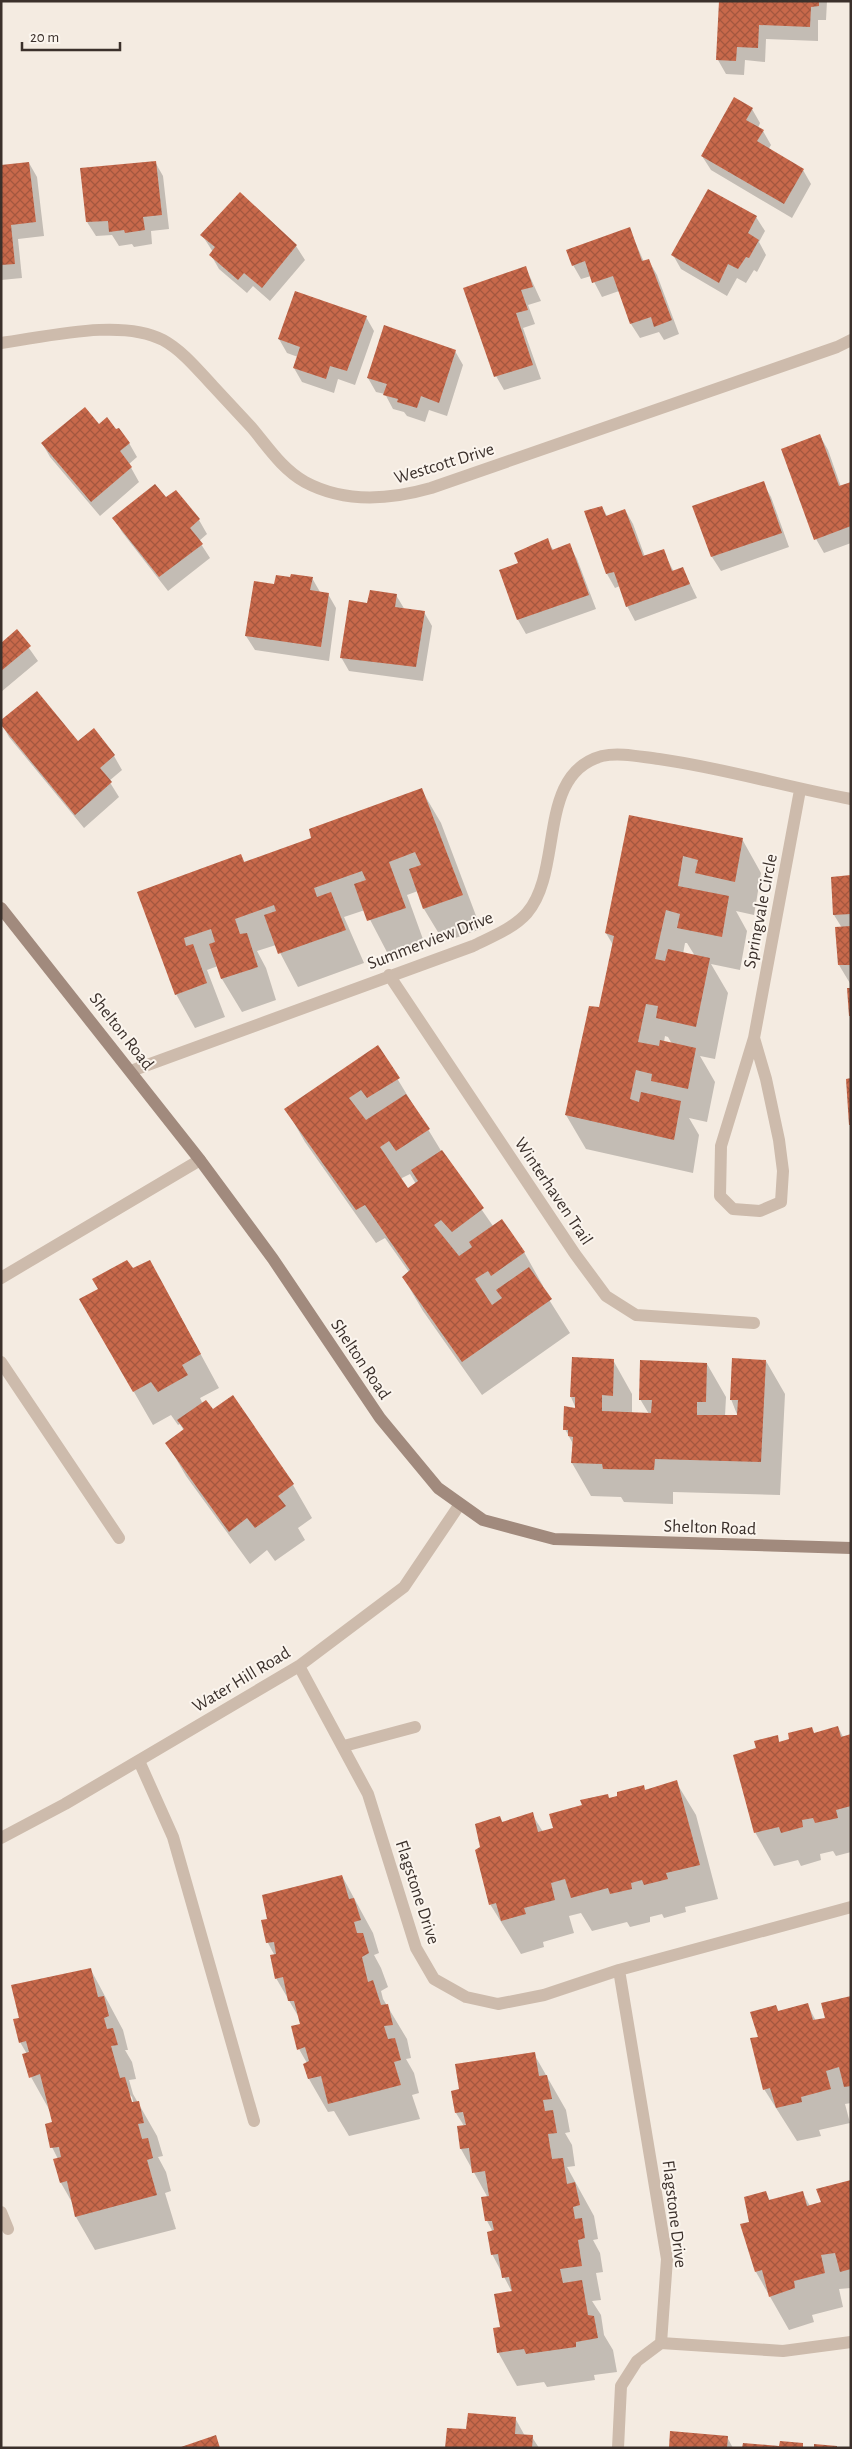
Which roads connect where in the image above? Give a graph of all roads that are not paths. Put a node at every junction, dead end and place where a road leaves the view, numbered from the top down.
1 (851, 340) edge
2 (1, 343) edge
3 (800, 790) junction
4 (851, 800) edge
5 (1, 908) edge
6 (389, 975) junction
7 (754, 1038) junction
8 (131, 1070) junction
9 (200, 1160) junction
10 (1, 1278) edge
11 (754, 1323) dead end
12 (1, 1362) edge
13 (460, 1504) junction
14 (119, 1538) dead end
15 (851, 1548) edge
16 (299, 1666) junction
17 (415, 1727) dead end
18 (344, 1746) junction
19 (139, 1761) junction
20 (1, 1838) edge
21 (851, 1907) edge
22 (619, 1970) junction
23 (254, 2121) dead end
24 (1, 2212) edge
25 (8, 2229) dead end
26 (851, 2342) edge
27 (661, 2343) junction
28 (618, 2448) edge

1 - 2 street, Westcott Drive
3 - 4 street, Summerview Drive
3 - 6 street, Summerview Drive
3 - 7 street, Springvale Circle
5 - 8 street, Shelton Road
6 - 8 street, Summerview Drive
6 - 11 street, Winterhaven Trail
7 - 7 street, Springvale Circle
8 - 9 street, Shelton Road
9 - 10 street
9 - 13 street, Shelton Road
12 - 14 street
13 - 15 street, Shelton Road
13 - 16 street, Water Hill Road
16 - 18 street, Flagstone Drive
16 - 19 street, Water Hill Road
17 - 18 street
18 - 22 street, Flagstone Drive
19 - 20 street, Water Hill Road
19 - 23 street
21 - 22 street, Flagstone Drive
22 - 27 street, Flagstone Drive
24 - 25 street
26 - 27 street
27 - 28 street

